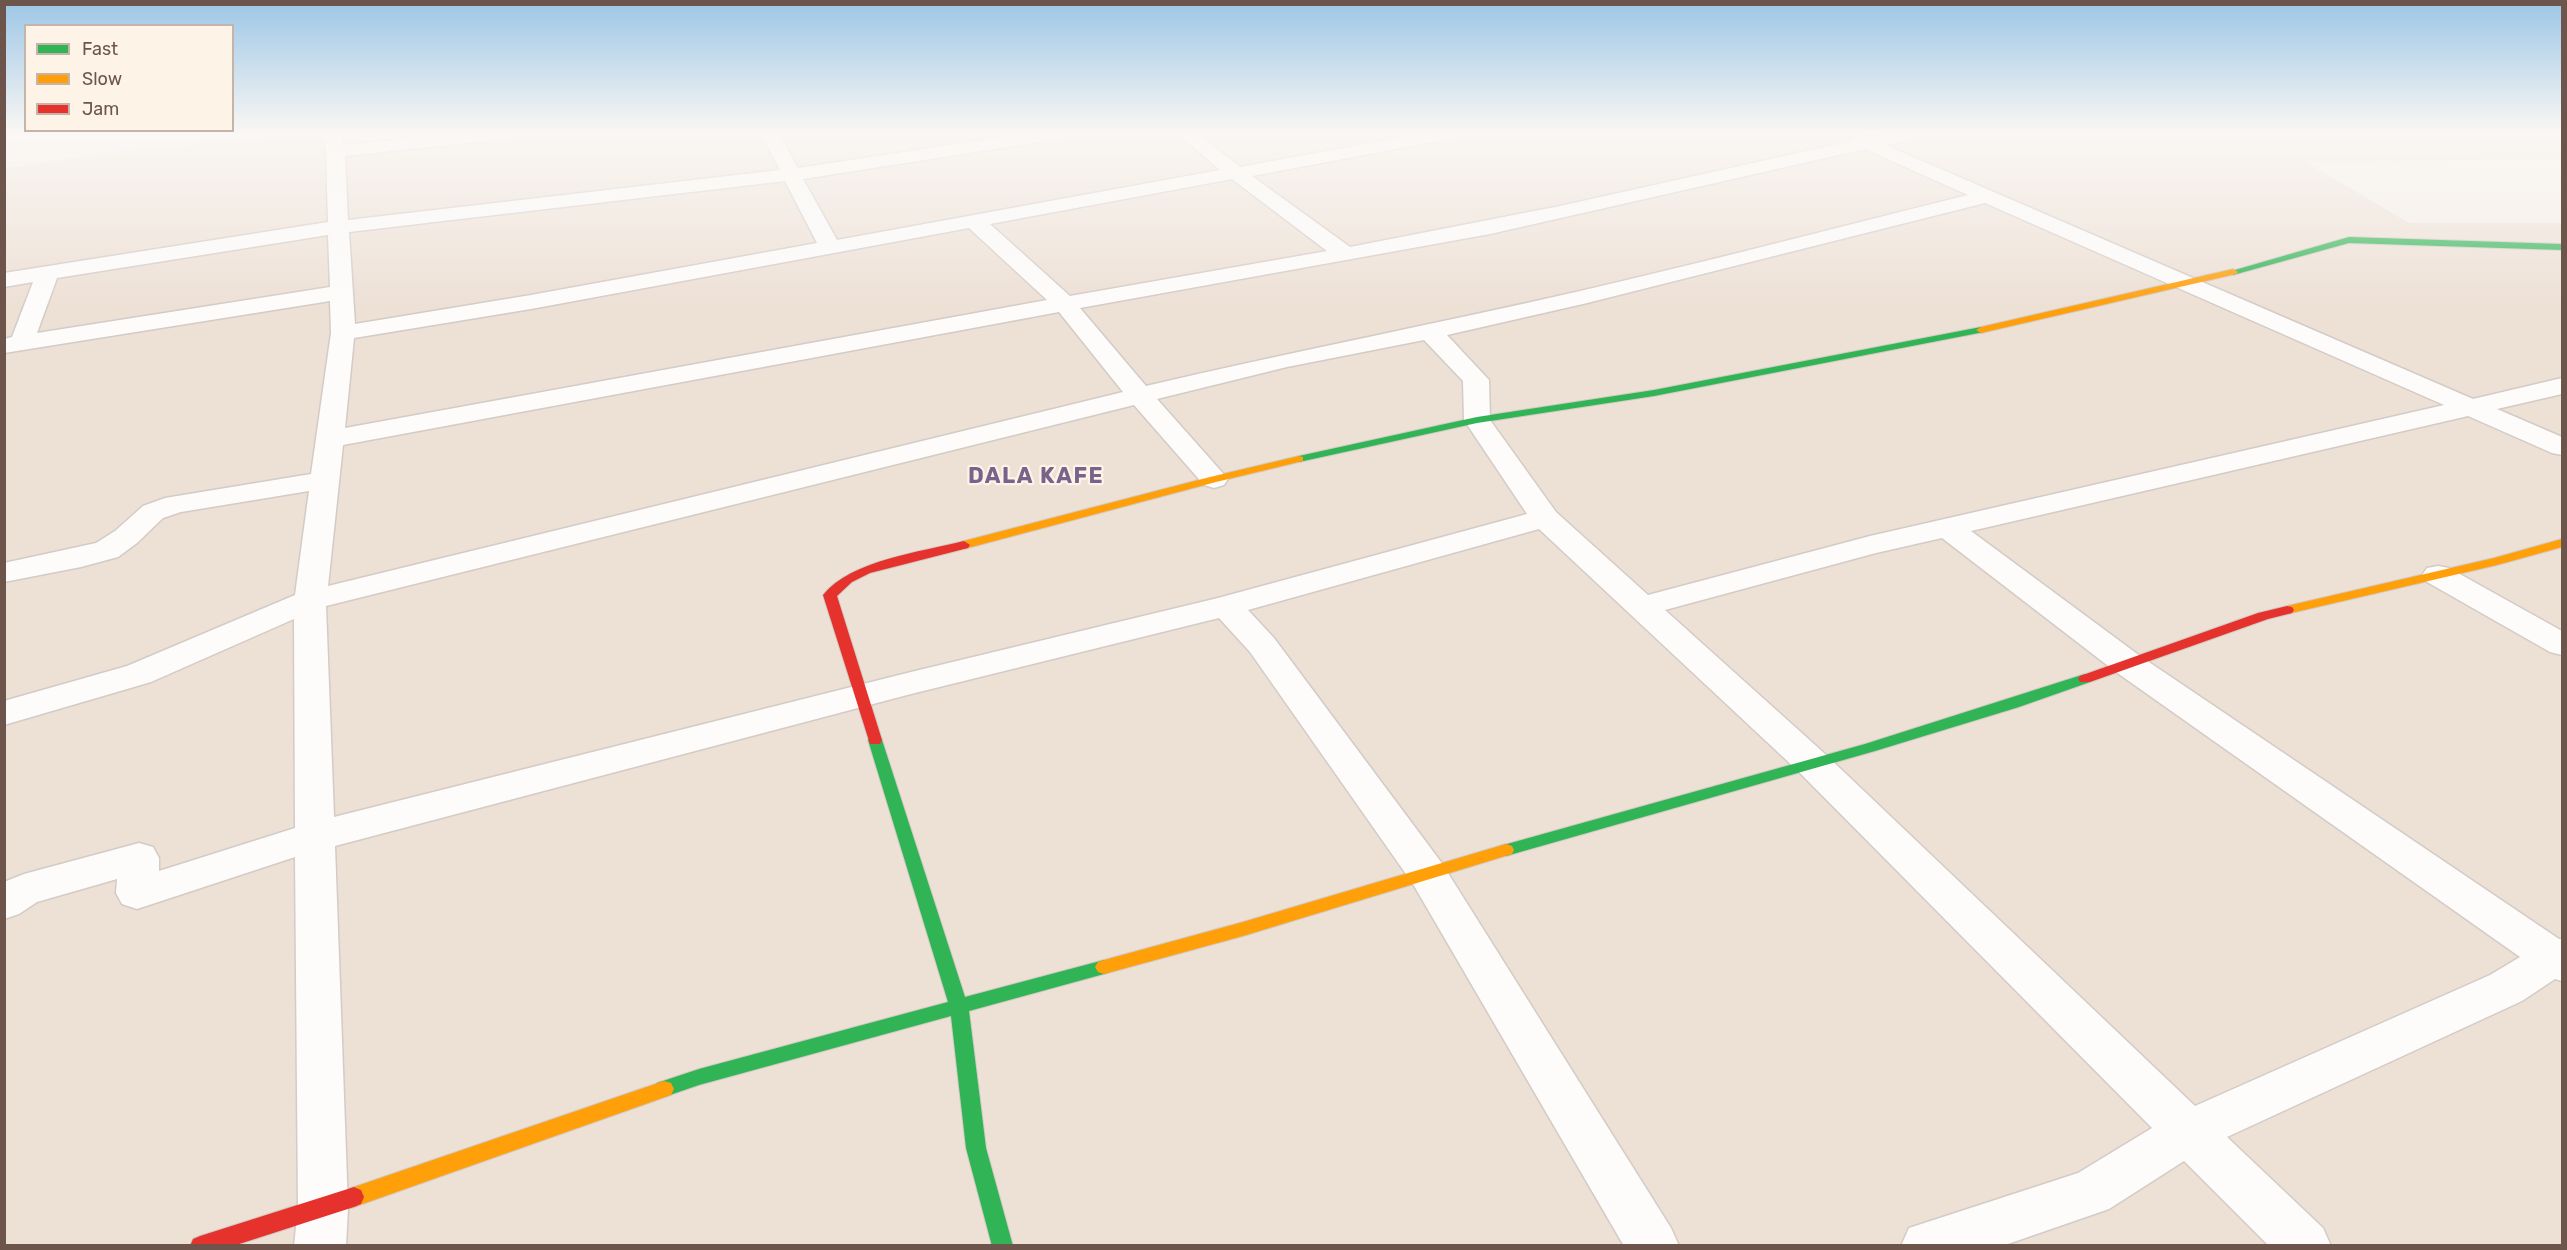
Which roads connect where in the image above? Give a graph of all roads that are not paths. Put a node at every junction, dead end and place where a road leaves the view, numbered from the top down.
1 (336, 192) edge
2 (639, 192) edge
3 (800, 192) edge
4 (1130, 192) edge
5 (1262, 192) edge
6 (1649, 192) edge
7 (1980, 192) edge
8 (1988, 196) junction
9 (974, 221) junction
10 (338, 227) junction
11 (830, 247) junction
12 (2562, 247) edge
13 (1346, 255) junction
14 (48, 273) junction
15 (4, 280) edge
16 (2188, 284) junction
17 (341, 292) junction
18 (1064, 303) junction
19 (1430, 332) junction
20 (343, 333) junction
21 (13, 344) edge
22 (2562, 386) edge
23 (1140, 396) junction
24 (2469, 406) junction
25 (1477, 420) junction
26 (331, 439) junction
27 (2562, 447) edge
28 (1214, 479) junction
29 (326, 480) junction
30 (1545, 518) junction
31 (1947, 527) junction
32 (2562, 543) edge
33 (4, 573) edge
34 (2438, 575) junction
35 (310, 600) junction
36 (1226, 606) junction
37 (1641, 607) junction
38 (2562, 645) edge
39 (2128, 664) junction
40 (863, 695) junction
41 (4, 713) edge
42 (1811, 762) junction
43 (314, 837) junction
44 (1427, 873) junction
45 (4, 903) edge
46 (2560, 959) edge
47 (959, 1007) junction
48 (2190, 1131) junction
49 (323, 1208) junction
50 (200, 1245) edge
51 (320, 1245) edge
52 (1003, 1245) edge
53 (1653, 1245) edge
54 (1927, 1245) edge
55 (2305, 1245) edge

1 - 10 street
2 - 10 street
3 - 11 street
4 - 9 street
5 - 13 street
6 - 13 street
7 - 8 street
8 - 16 street
8 - 19 street
9 - 11 street
9 - 18 street
10 - 14 street
10 - 17 street
11 - 20 street
12 - 16 street
13 - 18 street
14 - 15 street
14 - 21 street
16 - 24 street
16 - 25 street
17 - 20 street
17 - 21 street
18 - 23 street
18 - 26 street
19 - 23 street
19 - 25 street
20 - 26 street
22 - 24 street
23 - 28 street
23 - 35 street
24 - 27 street
24 - 31 street
25 - 28 street
25 - 30 street
26 - 29 street
28 - 40 street
29 - 33 street
29 - 35 street
30 - 36 street
30 - 37 street
31 - 37 street
31 - 39 street
32 - 34 street
34 - 38 street
34 - 39 street
35 - 41 street
35 - 43 street
36 - 40 street
36 - 44 street
37 - 42 street
39 - 42 street
39 - 46 street
40 - 43 street
40 - 47 street
42 - 44 street
42 - 48 street
43 - 45 street
43 - 49 street
44 - 47 street
44 - 53 street
46 - 48 street
47 - 49 street
47 - 52 street
48 - 54 street
48 - 55 street
49 - 50 street
49 - 51 street

